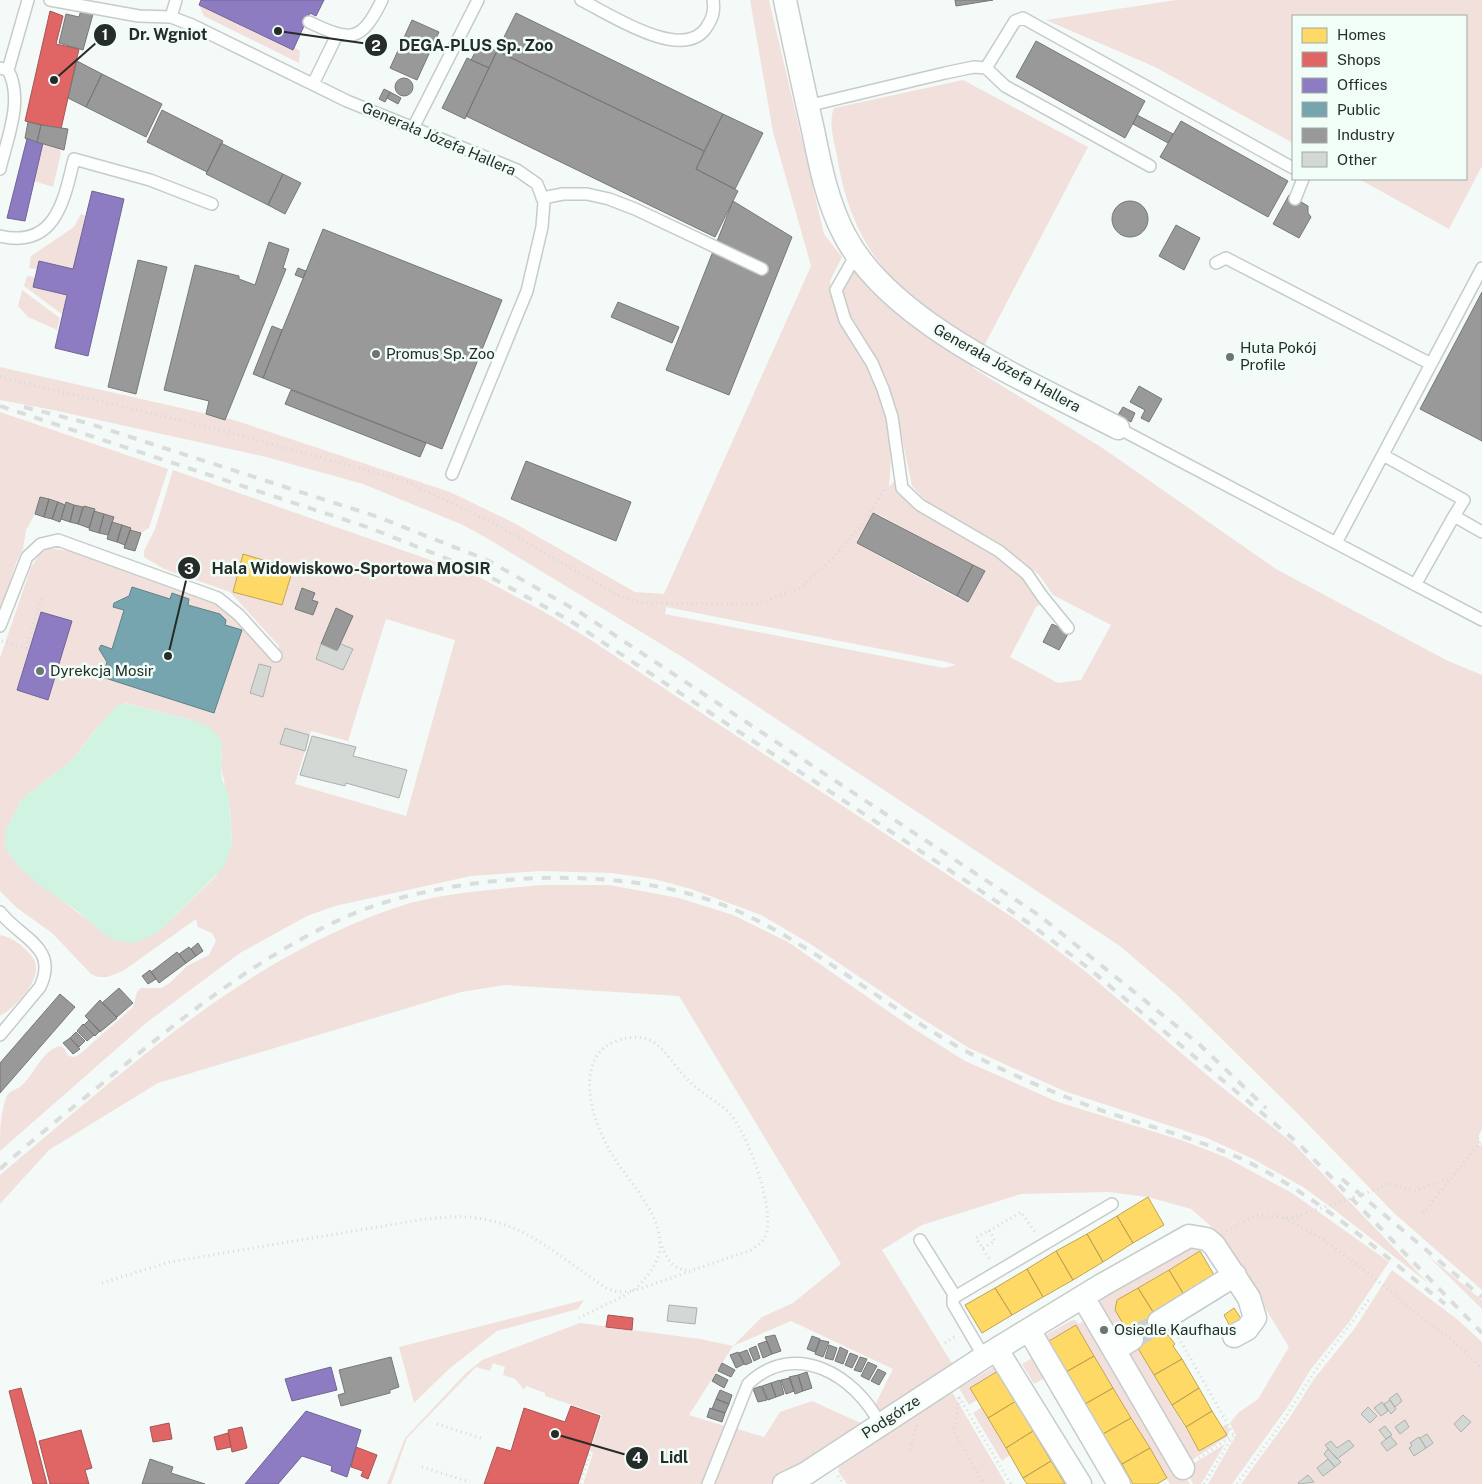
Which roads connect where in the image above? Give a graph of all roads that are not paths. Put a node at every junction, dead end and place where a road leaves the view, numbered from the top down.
1 (28, 0) edge
2 (50, 0) edge
3 (176, 0) edge
4 (382, 0) edge
5 (478, 0) edge
6 (581, 0) edge
7 (713, 0) edge
8 (785, 0) edge
9 (171, 18) junction
10 (309, 22) dead end
11 (337, 35) junction
12 (986, 68) junction
13 (4, 69) edge
14 (313, 84) junction
15 (807, 106) junction
16 (413, 128) junction
17 (1150, 166) dead end
18 (1292, 167) edge
19 (0, 169) edge
20 (1303, 180) edge
21 (542, 198) junction
22 (1294, 199) dead end
23 (212, 204) dead end
24 (0, 236) edge
25 (857, 253) junction
26 (1216, 263) dead end
27 (1482, 268) edge
28 (762, 269) dead end
29 (1431, 364) junction
30 (1118, 428) joint
31 (1383, 455) junction
32 (452, 474) dead end
33 (1454, 516) junction
34 (1482, 532) edge
35 (1336, 543) junction
36 (1416, 585) junction
37 (1482, 620) edge
38 (0, 626) edge
39 (1068, 628) dead end
40 (276, 656) dead end
41 (0, 912) edge
42 (5, 1026) edge
43 (0, 1035) edge
44 (1112, 1204) dead end
45 (920, 1240) dead end
46 (1235, 1275) junction
47 (955, 1296) junction
48 (1083, 1297) junction
49 (1163, 1320) tunnel mouth
50 (1029, 1330) junction
51 (1234, 1336) dead end
52 (991, 1353) junction
53 (880, 1424) junction
54 (1183, 1468) road end
55 (808, 1479) edge
56 (708, 1484) edge
57 (784, 1484) edge
58 (1080, 1484) edge
59 (1119, 1484) edge

1 - 13 lane
2 - 9 lane, Generała Józefa Hallera
3 - 9 lane
4 - 11 lane
5 - 16 lane
6 - 7 lane
8 - 15 street, Generała Józefa Hallera
9 - 14 lane, Generała Józefa Hallera
10 - 11 lane
11 - 14 lane
12 - 15 lane
12 - 17 lane
12 - 18 lane
13 - 19 lane
14 - 16 lane, Generała Józefa Hallera
15 - 25 street, Generała Józefa Hallera
16 - 21 lane, Generała Józefa Hallera
20 - 22 lane
21 - 28 lane
21 - 32 lane
23 - 24 lane
25 - 30 street, Generała Józefa Hallera
25 - 39 lane
26 - 29 lane
27 - 29 lane
29 - 31 lane
30 - 35 lane
31 - 33 lane
31 - 35 lane
33 - 34 lane
33 - 36 lane
35 - 36 lane
36 - 37 lane
38 - 40 lane
41 - 42 lane
42 - 43 lane
44 - 47 lane
45 - 47 lane
46 - 48 street, Podgórze
46 - 49 street
46 - 51 street
47 - 52 lane
48 - 50 street, Podgórze
48 - 54 street
50 - 52 street, Podgórze
50 - 59 street
52 - 53 street, Podgórze
52 - 58 street
53 - 55 street, Podgórze
53 - 56 lane
55 - 57 street, Podgórze

